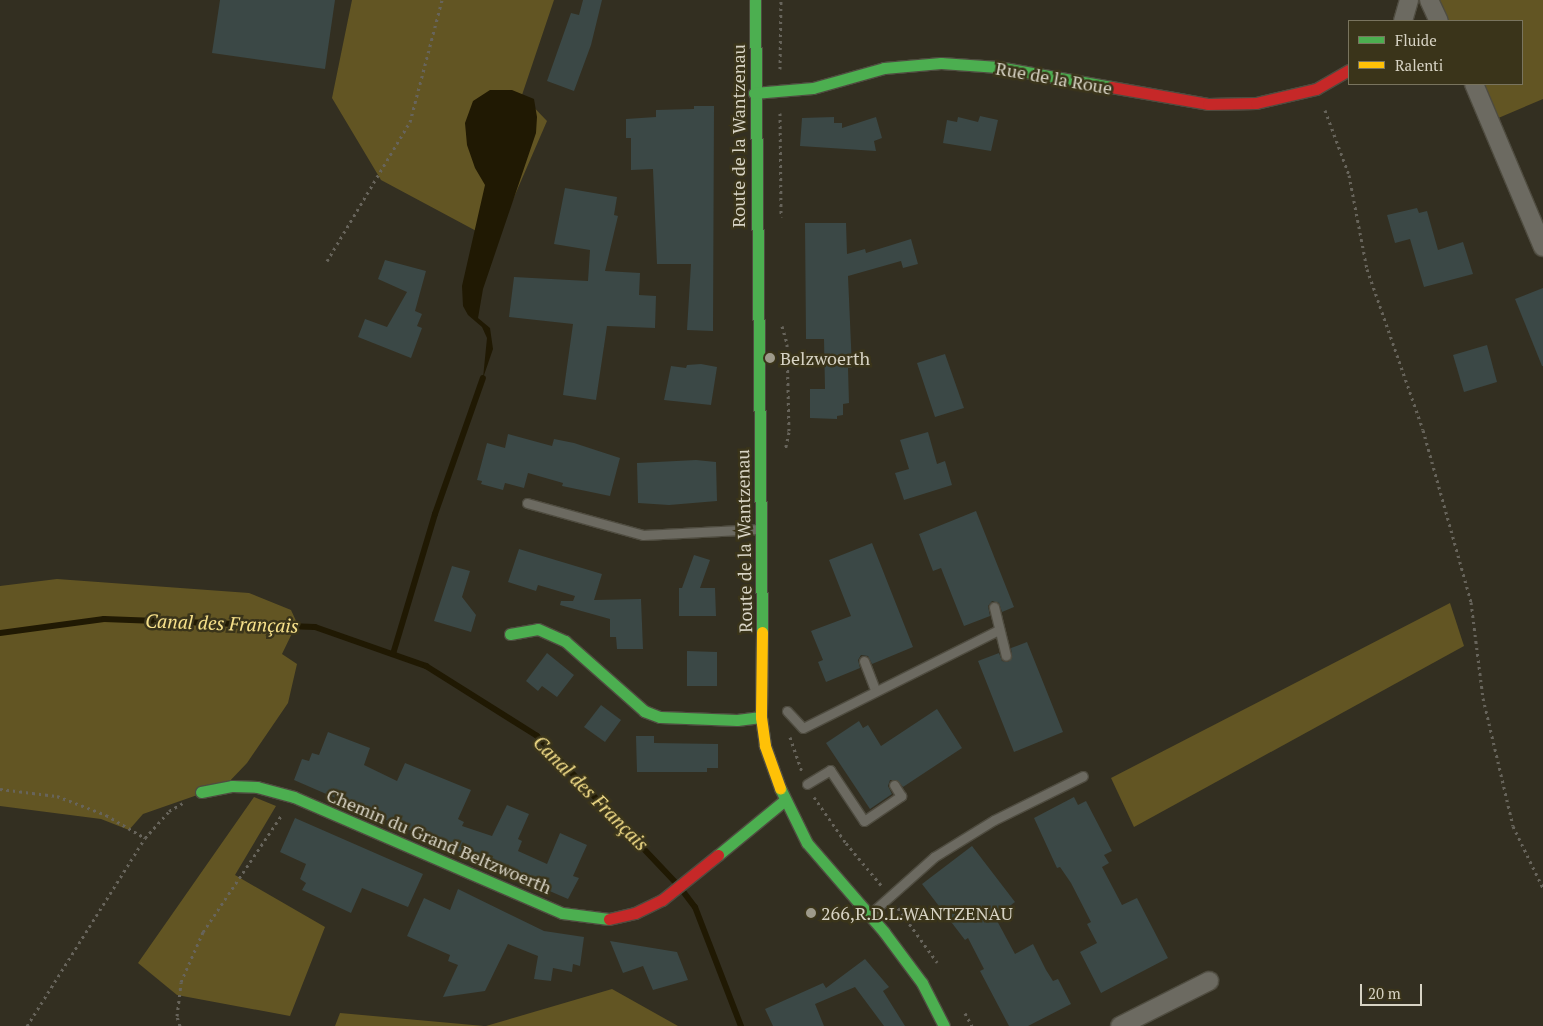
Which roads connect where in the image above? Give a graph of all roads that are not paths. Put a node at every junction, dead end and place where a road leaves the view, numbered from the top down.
1 (755, 0) edge
2 (1409, 0) edge
3 (1429, 0) edge
4 (1403, 20) edge
5 (1439, 20) edge
6 (1348, 71) edge
7 (1474, 85) edge
8 (754, 93) junction
9 (1543, 247) edge
10 (527, 503) dead end
11 (762, 529) junction
12 (994, 608) dead end
13 (997, 631) junction
14 (510, 634) dead end
15 (1006, 656) dead end
16 (864, 660) dead end
17 (875, 690) junction
18 (787, 712) road end
19 (761, 716) junction
20 (1083, 776) dead end
21 (807, 784) road end
22 (894, 785) dead end
23 (200, 792) road end
24 (784, 800) junction
25 (869, 914) junction
26 (1209, 981) dead end
27 (944, 1026) edge
28 (1120, 1026) edge

1 - 8 street, Route de la Wantzenau
2 - 4 street
3 - 5 street
6 - 8 street, Rue de la Roue
7 - 9 street
8 - 11 street, Route de la Wantzenau
10 - 11 lane
11 - 19 street, Route de la Wantzenau
12 - 13 lane
13 - 15 lane
13 - 17 lane
14 - 19 street
16 - 17 lane
17 - 18 lane
19 - 24 street, Route de la Wantzenau
20 - 25 lane
21 - 22 lane
23 - 24 street, Chemin du Grand Beltzwoerth
24 - 25 street, Route de la Wantzenau
25 - 27 street, Route de la Wantzenau
26 - 28 street

